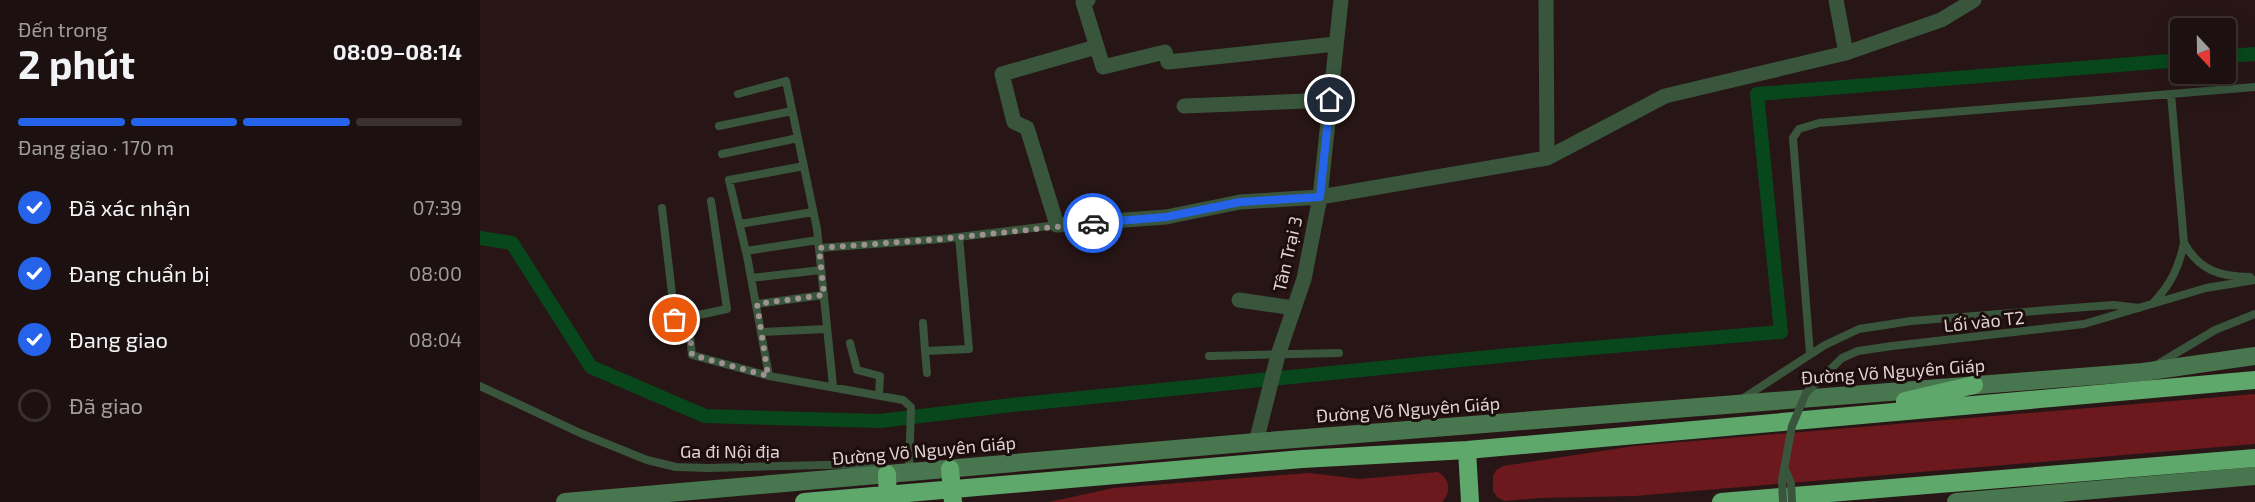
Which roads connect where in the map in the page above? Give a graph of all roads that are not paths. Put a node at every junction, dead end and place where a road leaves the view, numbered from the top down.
1 (1088, 0) edge
2 (1341, 0) edge
3 (1546, 0) edge
4 (1836, 0) edge
5 (1974, 0) edge
6 (1336, 44) junction
7 (1096, 47) junction
8 (1846, 53) junction
9 (2255, 87) edge
10 (738, 94) dead end
11 (2171, 94) junction
12 (1330, 100) junction
13 (1184, 106) dead end
14 (792, 111) junction
15 (719, 126) dead end
16 (798, 138) junction
17 (722, 154) dead end
18 (1547, 158) junction
19 (804, 166) junction
20 (1320, 197) junction
21 (711, 201) dead end
22 (662, 208) dead end
23 (813, 212) junction
24 (740, 224) junction
25 (1057, 225) junction
26 (959, 237) junction
27 (2184, 243) junction
28 (818, 244) junction
29 (746, 252) junction
30 (821, 270) junction
31 (751, 278) junction
32 (2255, 278) edge
33 (824, 295) junction
34 (1239, 300) dead end
35 (757, 304) junction
36 (2152, 304) junction
37 (1294, 308) junction
38 (2139, 308) junction
39 (2255, 314) edge
40 (675, 320) junction
41 (923, 323) dead end
42 (827, 329) junction
43 (761, 332) junction
44 (850, 343) dead end
45 (925, 351) junction
46 (1339, 353) dead end
47 (1810, 354) junction
48 (1209, 356) dead end
49 (2255, 356) edge
50 (1277, 363) junction
51 (2143, 372) junction
52 (927, 373) dead end
53 (768, 376) junction
54 (2255, 380) edge
55 (480, 386) edge
56 (1974, 386) junction
57 (833, 387) junction
58 (879, 395) junction
59 (1734, 404) junction
60 (1836, 416) junction
61 (1256, 442) junction
62 (1467, 450) junction
63 (1082, 457) junction
64 (2255, 458) edge
65 (950, 469) junction
66 (1785, 469) junction
67 (909, 472) junction
68 (887, 474) junction
69 (1113, 474) junction
70 (2255, 476) edge
71 (952, 495) edge
72 (888, 498) edge
73 (564, 502) edge
74 (804, 502) edge
75 (1470, 502) edge
76 (1721, 502) edge
77 (1783, 502) edge
78 (1792, 502) edge
79 (1956, 502) edge

1 - 7 street
2 - 6 street, Tân Trại 3
3 - 18 street
4 - 8 street
5 - 8 street
6 - 7 street
6 - 12 street, Tân Trại 3
7 - 25 street
8 - 18 street
9 - 11 lane
10 - 14 lane
11 - 27 lane
11 - 47 lane
12 - 13 street
12 - 20 street, Tân Trại 3
14 - 15 lane
14 - 16 lane
16 - 17 lane
16 - 19 lane
18 - 20 street
19 - 23 lane
19 - 24 lane
20 - 25 street
20 - 37 street, Tân Trại 3
21 - 40 lane
22 - 40 lane
23 - 24 lane
23 - 28 lane
24 - 29 lane
25 - 26 lane
26 - 28 lane
26 - 45 lane
27 - 32 lane
27 - 36 lane
28 - 29 lane
28 - 30 lane
29 - 31 lane
30 - 31 lane
30 - 33 lane
31 - 35 lane
32 - 36 lane, Lối vào T2
33 - 35 lane
33 - 42 lane
34 - 37 street
35 - 43 lane
36 - 38 lane, Lối vào T2
37 - 50 street, Tân Trại 3
38 - 47 lane
38 - 66 lane, Lối vào T2, bridge
39 - 51 lane
40 - 53 lane
41 - 45 lane
42 - 43 lane
42 - 57 lane
43 - 53 lane
44 - 58 lane
45 - 52 lane
46 - 50 lane
47 - 59 lane
48 - 50 lane
49 - 51 main road, Đường Võ Nguyên Giáp
50 - 61 street, Tân Trại 3
51 - 56 main road, Đường Võ Nguyên Giáp
53 - 57 lane
54 - 60 highway
55 - 68 lane, Ga đi Nội địa
56 - 59 main road, Đường Võ Nguyên Giáp
56 - 60 highway
57 - 58 lane
58 - 67 lane
59 - 61 main road, Đường Võ Nguyên Giáp
60 - 62 highway
61 - 63 main road, Đường Võ Nguyên Giáp
62 - 69 highway
62 - 75 highway
63 - 65 main road, Đường Võ Nguyên Giáp
63 - 69 main road
64 - 76 highway
65 - 67 main road, Đường Võ Nguyên Giáp
65 - 71 highway
66 - 77 lane, Lối vào T2, bridge
66 - 78 lane, bridge
67 - 68 main road, Đường Võ Nguyên Giáp
68 - 72 highway
68 - 73 main road, Đường Võ Nguyên Giáp
69 - 71 highway
70 - 79 main road
71 - 72 highway
72 - 74 highway

